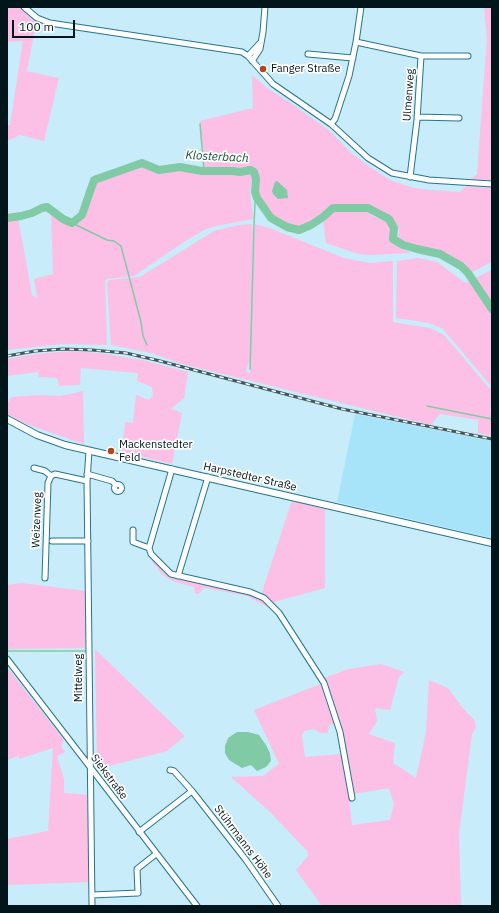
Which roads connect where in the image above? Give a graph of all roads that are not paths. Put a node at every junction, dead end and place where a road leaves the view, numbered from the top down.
1 (24, 7) edge
2 (265, 7) edge
3 (361, 7) edge
4 (356, 42) junction
5 (308, 54) dead end
6 (422, 56) junction
7 (468, 56) dead end
8 (250, 58) junction
9 (353, 58) junction
10 (417, 117) junction
11 (459, 118) dead end
12 (331, 124) junction
13 (410, 177) junction
14 (492, 184) edge
15 (7, 419) edge
16 (89, 451) junction
17 (34, 468) dead end
18 (172, 470) junction
19 (87, 474) junction
20 (51, 476) junction
21 (208, 477) junction
22 (87, 481) junction
23 (116, 484) dead end
24 (133, 530) dead end
25 (88, 540) junction
26 (52, 541) dead end
27 (492, 543) edge
28 (149, 548) junction
29 (178, 576) junction
30 (45, 578) dead end
31 (7, 659) edge
32 (91, 768) junction
33 (170, 770) dead end
34 (192, 791) junction
35 (352, 798) dead end
36 (139, 832) junction
37 (156, 854) junction
38 (92, 895) junction
39 (92, 906) edge
40 (195, 906) edge
41 (278, 906) edge

1 - 8 street
2 - 8 street
3 - 4 street
4 - 6 street, Ulmenweg
4 - 9 street
5 - 9 street
6 - 7 street
6 - 10 street, Ulmenweg
8 - 12 street
9 - 12 street
10 - 11 street
10 - 13 street, Ulmenweg
12 - 13 street
13 - 14 street
15 - 16 street, Harpstedter Straße
16 - 18 street, Harpstedter Straße
16 - 19 street, Mittelweg
17 - 20 street
18 - 21 street, Harpstedter Straße
18 - 28 street
19 - 22 street, Mittelweg
19 - 23 street
20 - 22 street
20 - 30 street, Weizenweg
21 - 27 street, Harpstedter Straße
21 - 29 street
22 - 25 street, Mittelweg
24 - 28 street
25 - 26 street
25 - 32 street, Mittelweg
28 - 29 street
29 - 35 street
31 - 32 street, Siekstraße
32 - 36 street, Siekstraße
32 - 38 street, Mittelweg
33 - 34 street, Stührmanns Höhe
34 - 36 street
34 - 41 street, Stührmanns Höhe
36 - 37 street, Siekstraße
37 - 38 street
37 - 40 street, Siekstraße
38 - 39 street, Mittelweg

